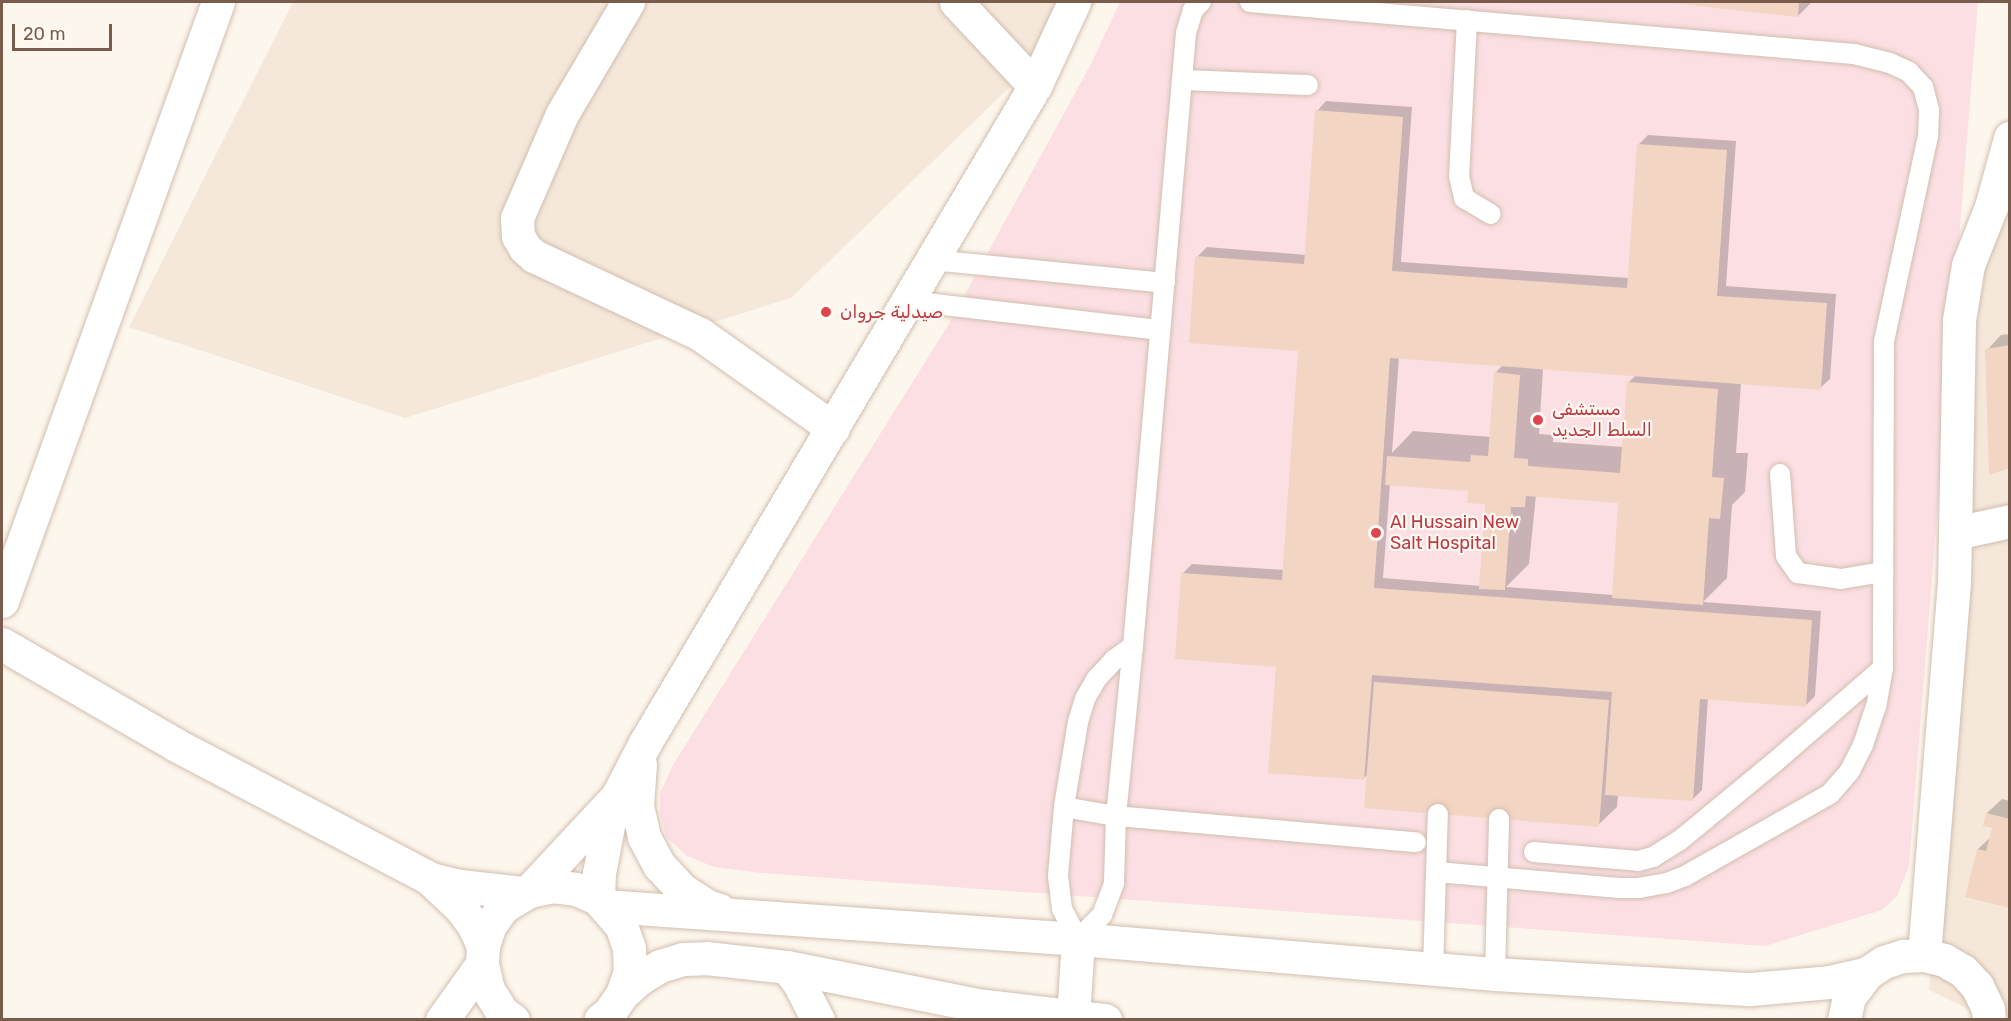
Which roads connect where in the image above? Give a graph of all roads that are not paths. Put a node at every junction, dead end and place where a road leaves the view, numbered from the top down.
1 (218, 2) edge
2 (628, 2) edge
3 (956, 2) edge
4 (1074, 2) edge
5 (1201, 2) edge
6 (1250, 2) edge
7 (1467, 20) junction
8 (1182, 80) junction
9 (1308, 85) dead end
10 (1035, 86) junction
11 (2010, 138) edge
12 (1491, 214) dead end
13 (932, 260) junction
14 (1165, 283) junction
15 (909, 301) junction
16 (1160, 330) junction
17 (834, 428) junction
18 (1780, 474) dead end
19 (2010, 521) edge
20 (1955, 533) junction
21 (1883, 572) junction
22 (2, 601) edge
23 (2, 644) edge
24 (1133, 646) junction
25 (1883, 668) junction
26 (645, 743) junction
27 (618, 795) junction
28 (1064, 807) junction
29 (1438, 814) dead end
30 (1116, 816) junction
31 (1499, 819) dead end
32 (1416, 842) dead end
33 (1534, 852) dead end
34 (1437, 872) junction
35 (1497, 877) junction
36 (429, 878) junction
37 (526, 892) junction
38 (602, 903) junction
39 (738, 916) junction
40 (1078, 939) junction
41 (482, 955) junction
42 (1924, 955) junction
43 (787, 967) junction
44 (1433, 969) junction
45 (1867, 973) junction
46 (1495, 975) junction
47 (1977, 986) junction
48 (622, 994) junction
49 (2010, 1006) edge
50 (966, 1012) edge
51 (1089, 1018) edge
52 (442, 1020) edge
53 (513, 1020) edge
54 (600, 1020) edge
55 (818, 1020) edge
56 (1844, 1020) edge
57 (1989, 1020) edge

1 - 22 street
2 - 17 street
3 - 10 street
4 - 10 street
5 - 8 lane
6 - 7 lane
7 - 12 lane
7 - 21 lane
8 - 9 lane
8 - 14 lane
10 - 13 street
11 - 20 street
13 - 14 lane
13 - 15 street
14 - 16 lane
15 - 16 lane
15 - 17 street
16 - 24 lane
17 - 26 street
18 - 21 lane
19 - 20 street
20 - 42 street
21 - 25 lane
23 - 36 street
24 - 28 lane
24 - 30 lane
25 - 33 lane
25 - 35 lane
26 - 27 street
26 - 39 street
27 - 37 street
27 - 38 street
28 - 30 lane
28 - 40 lane
29 - 34 lane
30 - 32 lane
30 - 40 lane
31 - 35 lane
34 - 35 lane
34 - 44 lane
35 - 46 lane
36 - 37 street
36 - 41 street
37 - 38 street
37 - 41 street
38 - 39 street
38 - 48 street
39 - 40 street
40 - 44 street
40 - 51 street
41 - 52 street
41 - 53 street
42 - 45 street
42 - 47 street
43 - 48 street
43 - 50 street
43 - 55 street
44 - 46 street
45 - 46 street
45 - 56 street
47 - 49 street
47 - 57 street
48 - 54 street
50 - 51 street

